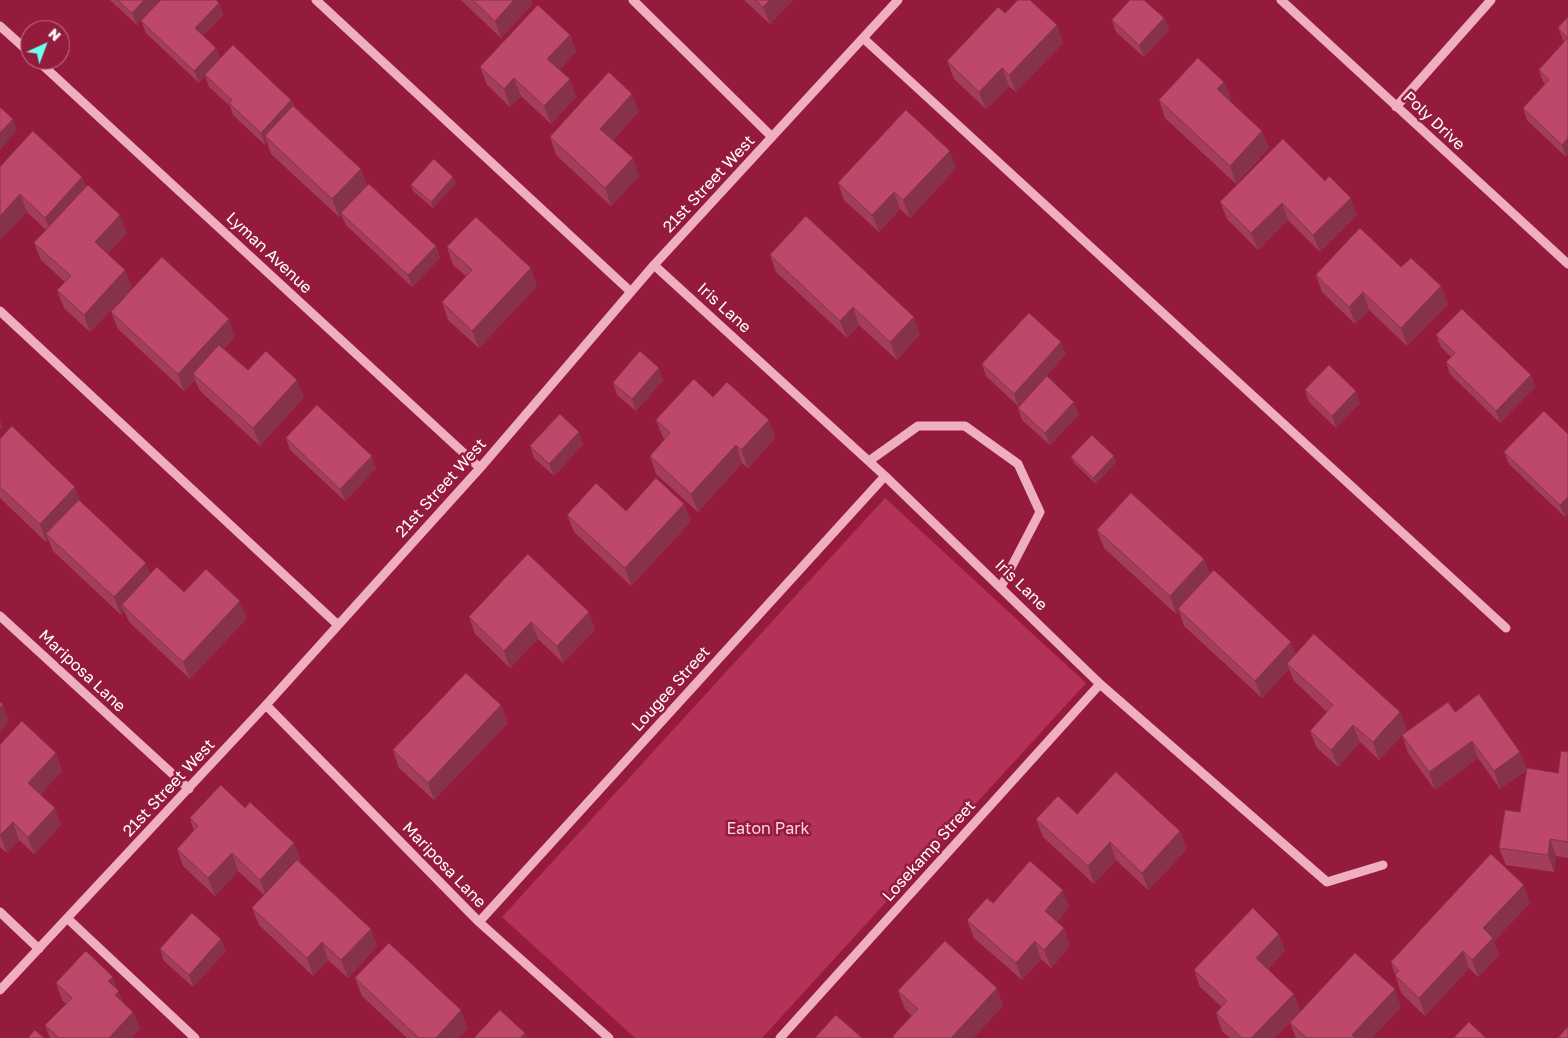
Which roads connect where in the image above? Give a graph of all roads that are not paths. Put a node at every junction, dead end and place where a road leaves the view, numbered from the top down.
1 (316, 0) edge
2 (633, 0) edge
3 (898, 0) edge
4 (1281, 0) edge
5 (1491, 0) edge
6 (0, 26) edge
7 (863, 38) junction
8 (20, 44) edge
9 (49, 70) edge
10 (1396, 106) junction
11 (772, 137) junction
12 (1568, 264) edge
13 (654, 265) junction
14 (631, 292) junction
15 (0, 311) edge
16 (868, 461) junction
17 (480, 468) junction
18 (885, 476) junction
19 (1001, 587) junction
20 (0, 616) edge
21 (338, 625) junction
22 (1506, 628) dead end
23 (1100, 684) junction
24 (266, 705) junction
25 (189, 789) junction
26 (1383, 865) dead end
27 (0, 912) edge
28 (67, 918) junction
29 (479, 922) junction
30 (39, 949) junction
31 (0, 990) edge
32 (195, 1038) edge
33 (609, 1038) edge
34 (780, 1038) edge

1 - 14 street
2 - 11 street
3 - 7 street, 21st Street West
4 - 10 street, Poly Drive
5 - 10 street
6 - 8 street
7 - 11 street, 21st Street West
7 - 22 street
9 - 17 street, Lyman Avenue
10 - 12 street, Poly Drive
11 - 13 street, 21st Street West
13 - 14 street, 21st Street West
13 - 16 street, Iris Lane
14 - 17 street, 21st Street West
15 - 21 street
16 - 18 street, Iris Lane
16 - 19 street
17 - 21 street, 21st Street West
18 - 19 street, Iris Lane
18 - 29 street, Lougee Street
19 - 23 street, Iris Lane
20 - 25 street, Mariposa Lane
21 - 24 street, 21st Street West
23 - 26 street, Iris Lane
23 - 34 street, Losekamp Street
24 - 25 street, 21st Street West
24 - 29 street, Mariposa Lane
25 - 28 street, 21st Street West
27 - 30 street
28 - 30 street, 21st Street West
28 - 32 street
29 - 33 street, Mariposa Lane
30 - 31 street, 21st Street West

